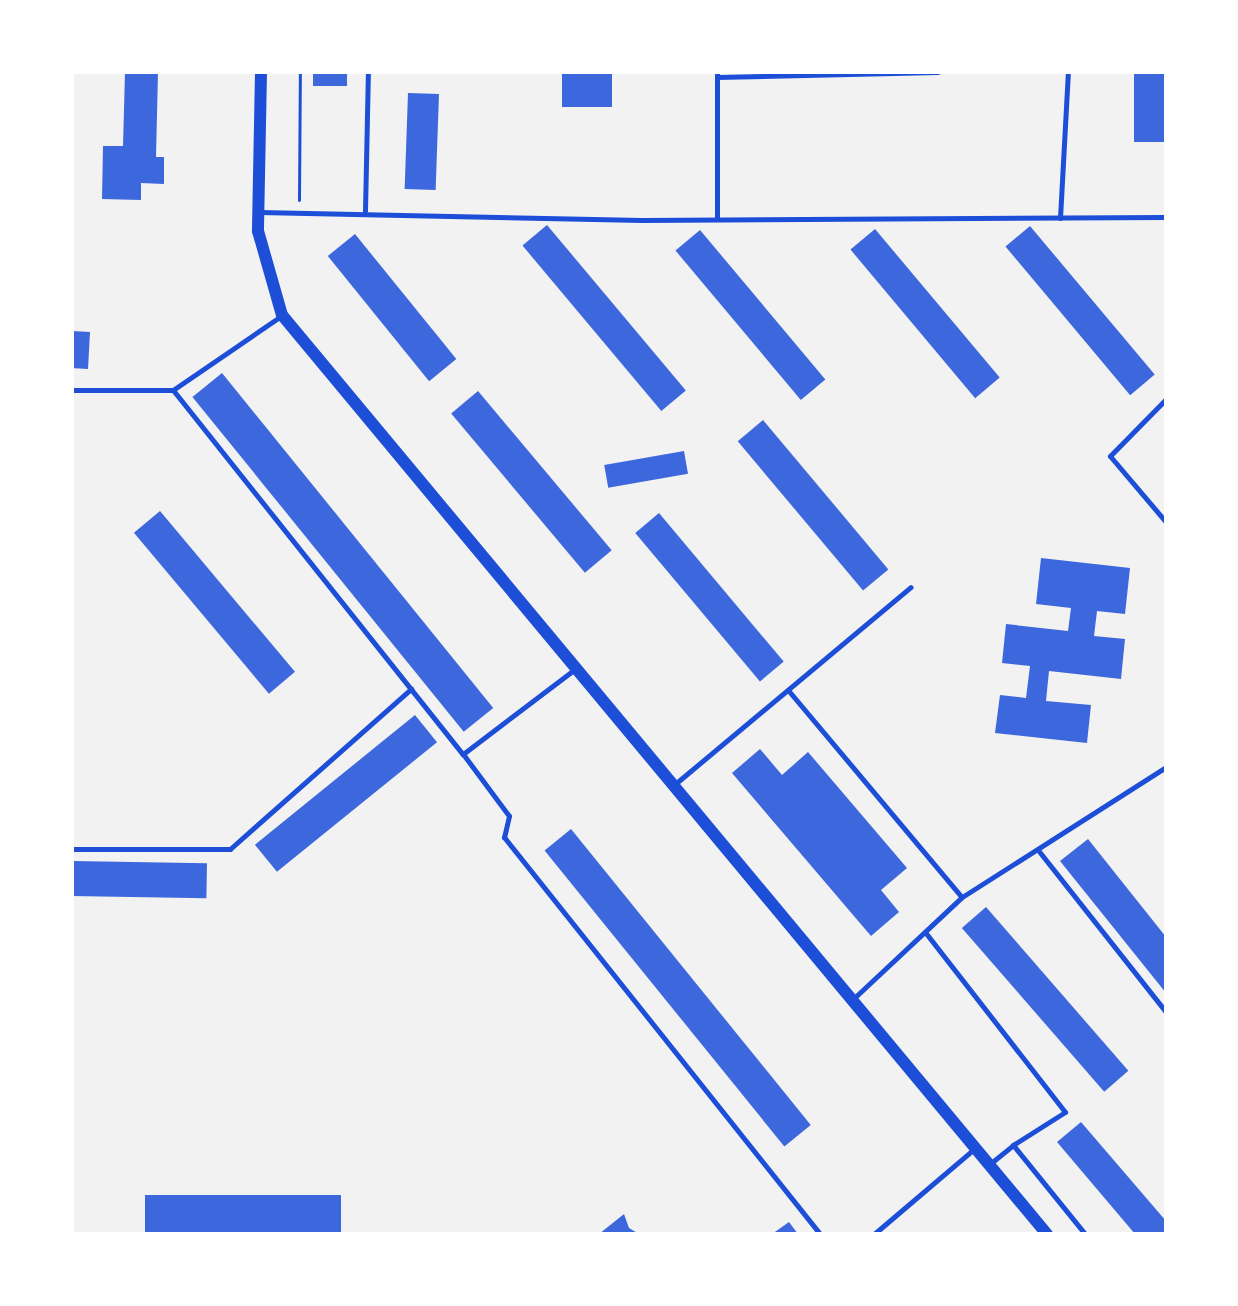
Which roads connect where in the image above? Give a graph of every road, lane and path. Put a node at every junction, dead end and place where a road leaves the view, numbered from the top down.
1 (261, 72) edge
2 (300, 72) edge
3 (368, 72) edge
4 (938, 72) edge
5 (1068, 72) edge
6 (717, 74) edge
7 (365, 211) junction
8 (258, 212) junction
9 (299, 212) junction
10 (1166, 217) edge
11 (1060, 218) junction
12 (717, 219) junction
13 (282, 315) junction
14 (72, 390) edge
15 (173, 390) junction
16 (1166, 399) edge
17 (1166, 522) edge
18 (911, 587) dead end
19 (576, 669) junction
20 (411, 689) junction
21 (788, 690) junction
22 (463, 754) junction
23 (1166, 767) edge
24 (674, 786) junction
25 (72, 849) edge
26 (1038, 850) junction
27 (962, 897) junction
28 (925, 932) junction
29 (852, 1000) junction
30 (1166, 1012) edge
31 (1013, 1145) junction
32 (976, 1147) junction
33 (989, 1164) junction
34 (820, 1234) edge
35 (874, 1234) edge
36 (1047, 1234) edge
37 (1085, 1234) edge

1 - 8 street
2 - 9 path
3 - 7 lane
4 - 6 lane
5 - 11 lane
6 - 12 lane
7 - 9 lane
7 - 12 lane
8 - 9 lane
8 - 13 street
10 - 11 lane
11 - 12 lane
13 - 15 lane
13 - 19 street
14 - 15 lane
15 - 20 lane
16 - 17 lane
18 - 21 lane
19 - 22 lane
19 - 24 street
20 - 22 lane
20 - 25 lane
21 - 24 lane
21 - 27 lane
22 - 34 lane
23 - 26 lane
24 - 29 street
26 - 27 lane
26 - 30 lane
27 - 28 lane
28 - 29 lane
28 - 31 lane
29 - 32 street
31 - 33 lane
31 - 37 lane
32 - 33 street
32 - 35 lane
33 - 36 street

